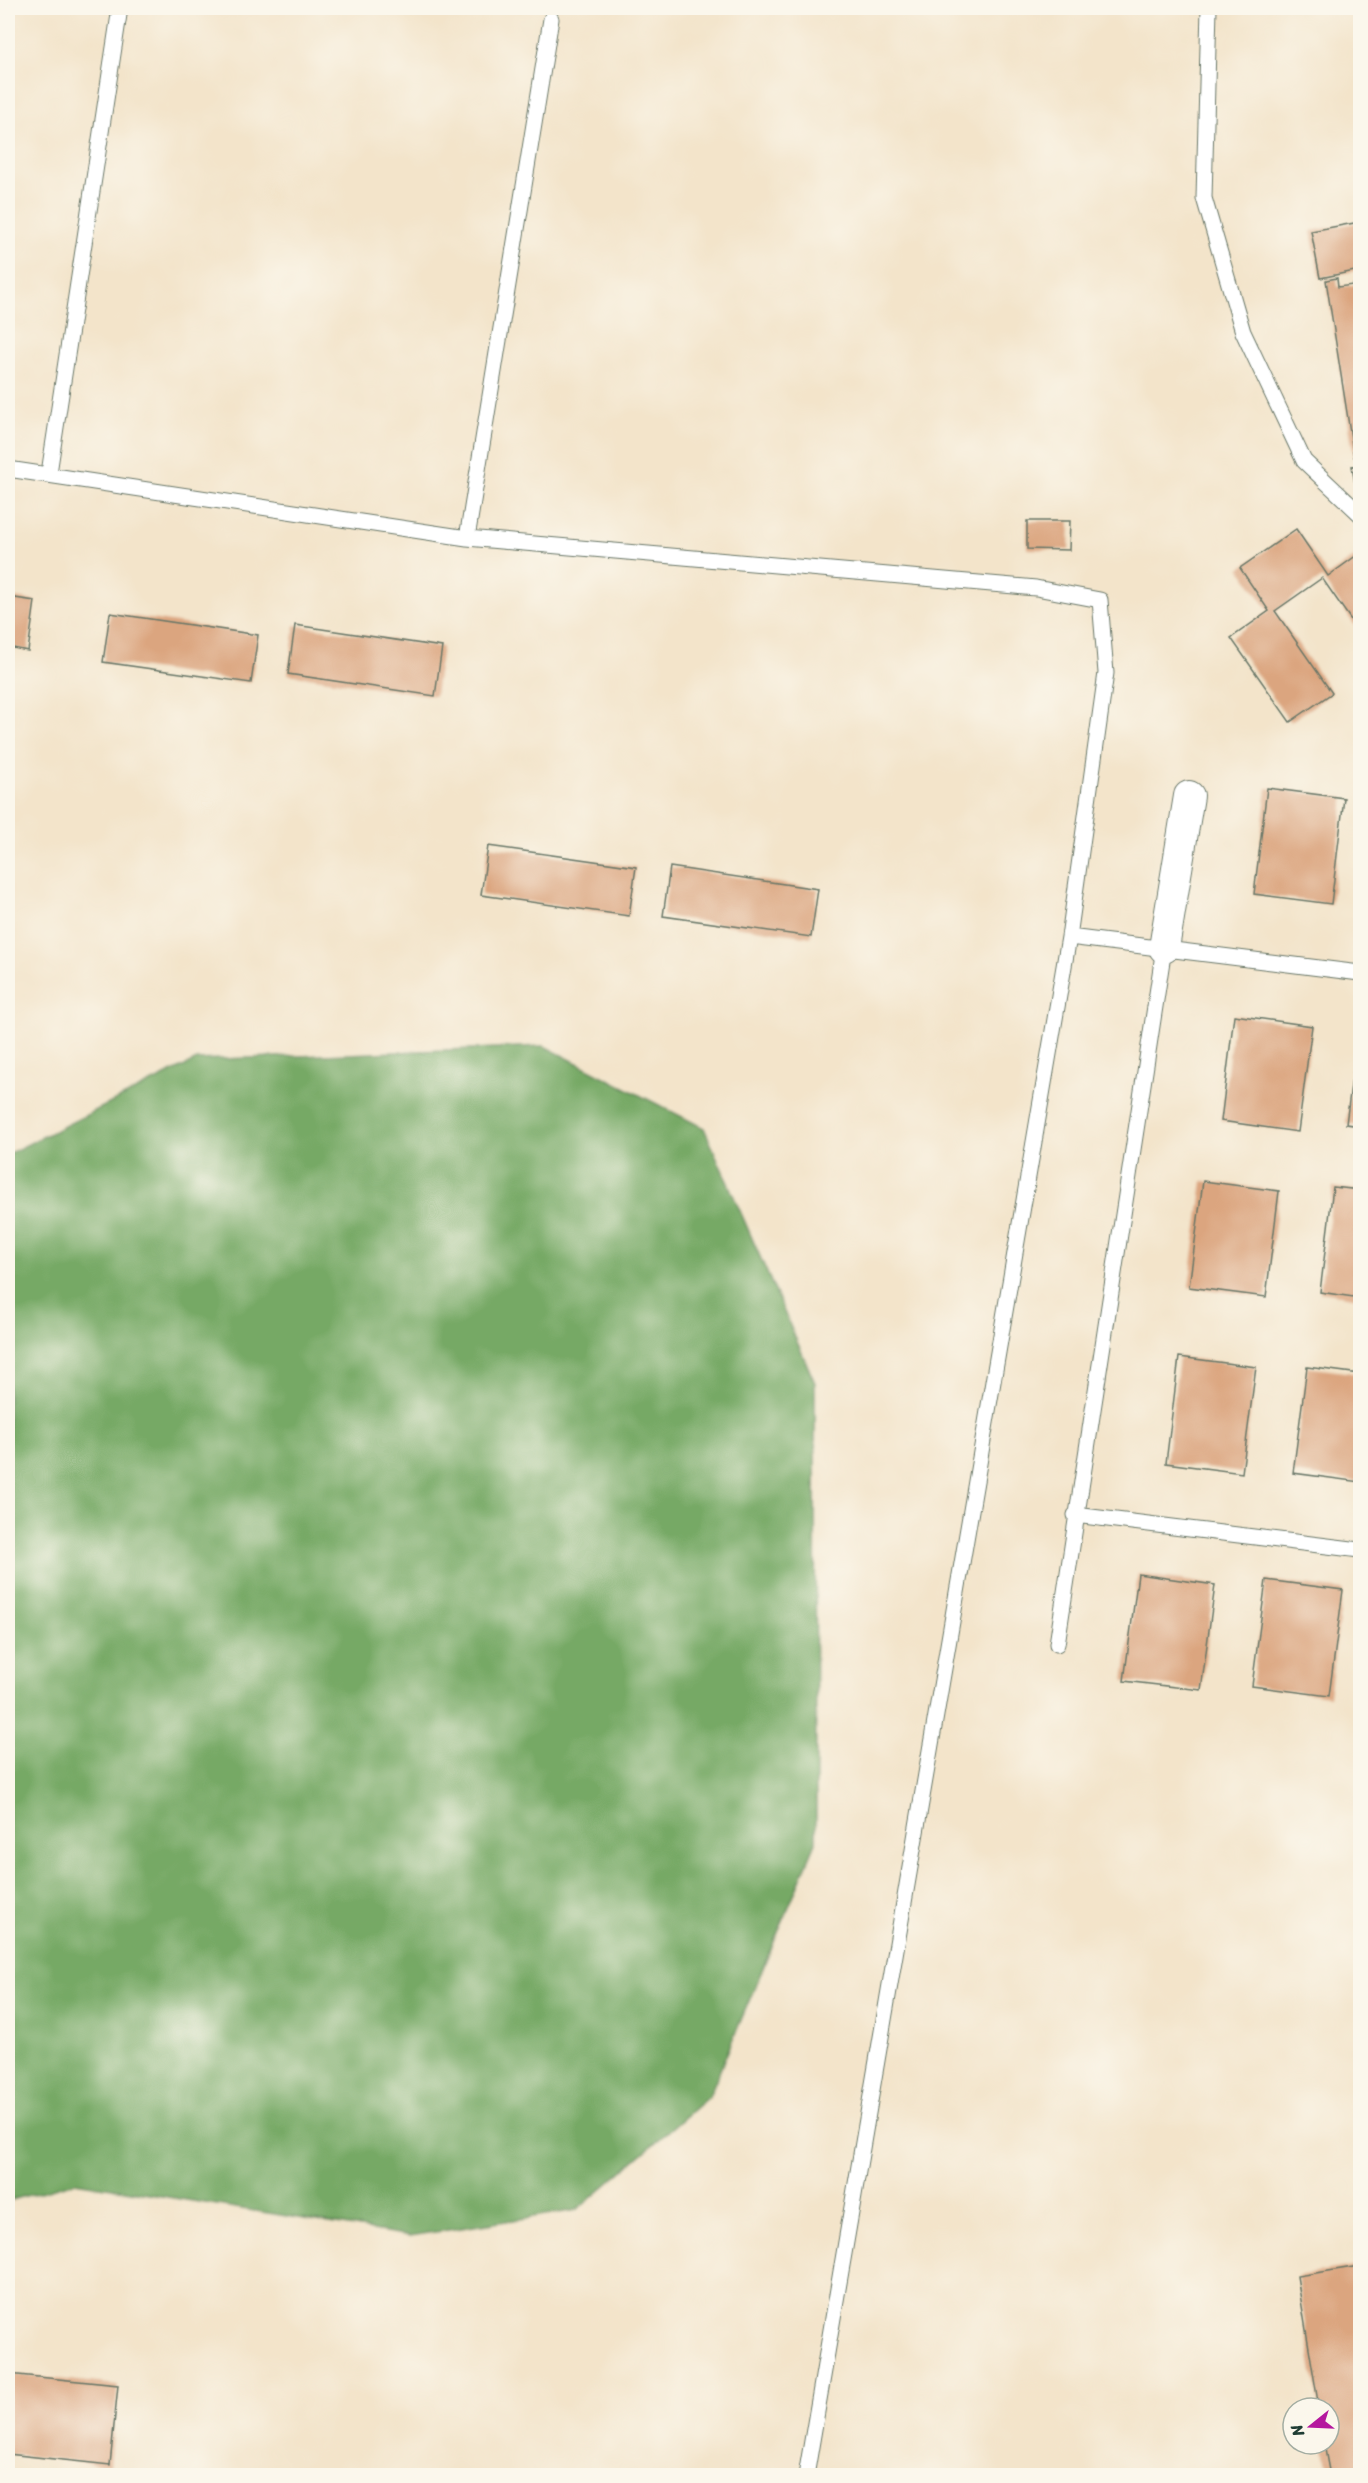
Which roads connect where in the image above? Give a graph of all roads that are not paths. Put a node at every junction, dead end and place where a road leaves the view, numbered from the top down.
1 (120, 8) edge
2 (1209, 8) edge
3 (551, 19) dead end
4 (8, 469) edge
5 (49, 473) junction
6 (1360, 514) edge
7 (467, 538) junction
8 (1189, 796) dead end
9 (1069, 937) junction
10 (1164, 948) junction
11 (1360, 972) edge
12 (1075, 1515) junction
13 (1360, 1550) edge
14 (1057, 1644) dead end
15 (806, 2475) edge

1 - 5 lane
2 - 6 lane
3 - 7 lane
4 - 5 lane
5 - 7 lane
7 - 9 lane
8 - 10 street
9 - 10 lane
9 - 15 lane
10 - 11 lane
10 - 12 lane
12 - 13 lane
12 - 14 lane

